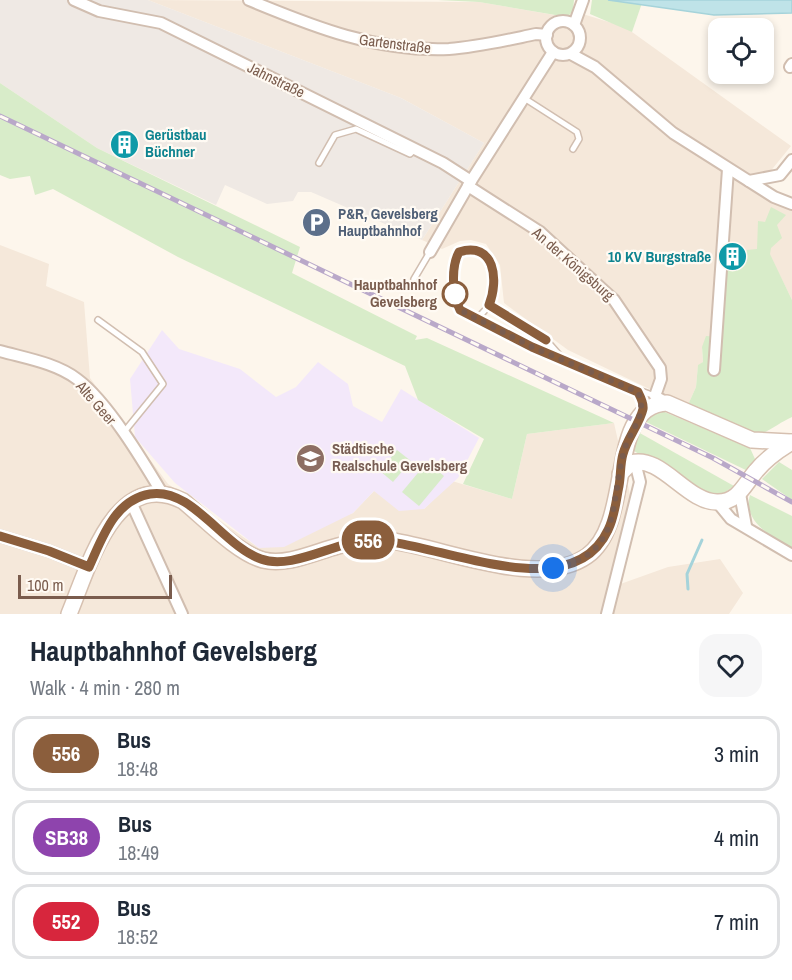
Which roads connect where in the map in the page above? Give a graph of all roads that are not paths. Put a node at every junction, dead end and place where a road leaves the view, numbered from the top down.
1 (74, 0) edge
2 (249, 0) edge
3 (583, 0) edge
4 (574, 25) junction
5 (547, 35) junction
6 (580, 41) junction
7 (553, 52) junction
8 (571, 54) junction
9 (595, 67) junction
10 (524, 98) junction
11 (415, 149) junction
12 (573, 149) dead end
13 (792, 160) edge
14 (319, 162) dead end
15 (728, 169) junction
16 (749, 181) junction
17 (470, 184) junction
18 (792, 204) edge
19 (430, 252) joint
20 (414, 279) dead end
21 (489, 305) junction
22 (477, 319) junction
23 (98, 320) dead end
24 (0, 351) edge
25 (561, 357) junction
26 (714, 370) dead end
27 (638, 392) junction
28 (661, 400) junction
29 (643, 410) junction
30 (123, 434) junction
31 (630, 435) junction
32 (752, 440) junction
33 (791, 442) edge
34 (635, 462) junction
35 (657, 470) junction
36 (756, 471) junction
37 (620, 474) junction
38 (640, 482) junction
39 (162, 494) junction
40 (740, 494) junction
41 (131, 502) junction
42 (717, 502) junction
43 (746, 526) junction
44 (0, 536) edge
45 (792, 555) edge
46 (89, 567) junction
47 (69, 614) edge
48 (182, 614) edge
49 (607, 614) edge

1 - 11 street, Jahnstraße
2 - 5 street, Gartenstraße
3 - 4 street
4 - 5 street
4 - 6 street
5 - 7 street
6 - 8 street
6 - 9 street
7 - 8 street
7 - 10 street
8 - 9 street
9 - 15 street
10 - 12 lane
10 - 17 street
11 - 14 lane
11 - 17 street, Jahnstraße
13 - 16 street
15 - 16 street
15 - 26 street
16 - 18 street
17 - 19 street
17 - 28 street, An der Königsburg
19 - 20 lane
21 - 22 lane
21 - 22 lane
21 - 25 lane
22 - 25 lane
23 - 30 lane
24 - 30 street, Alte Geer
25 - 27 lane
27 - 28 lane
27 - 29 lane
28 - 29 main road
28 - 32 main road
29 - 31 main road
30 - 39 street, Alte Geer
31 - 34 main road
31 - 37 main road
32 - 33 main road
32 - 36 main road
33 - 36 main road
34 - 35 main road
34 - 37 main road
34 - 38 street
35 - 38 street
35 - 42 main road
36 - 40 main road
37 - 39 main road
38 - 49 street
39 - 41 main road
40 - 42 main road
40 - 43 street
41 - 46 main road
41 - 48 street
42 - 43 street
43 - 45 street
44 - 46 street
46 - 47 main road

